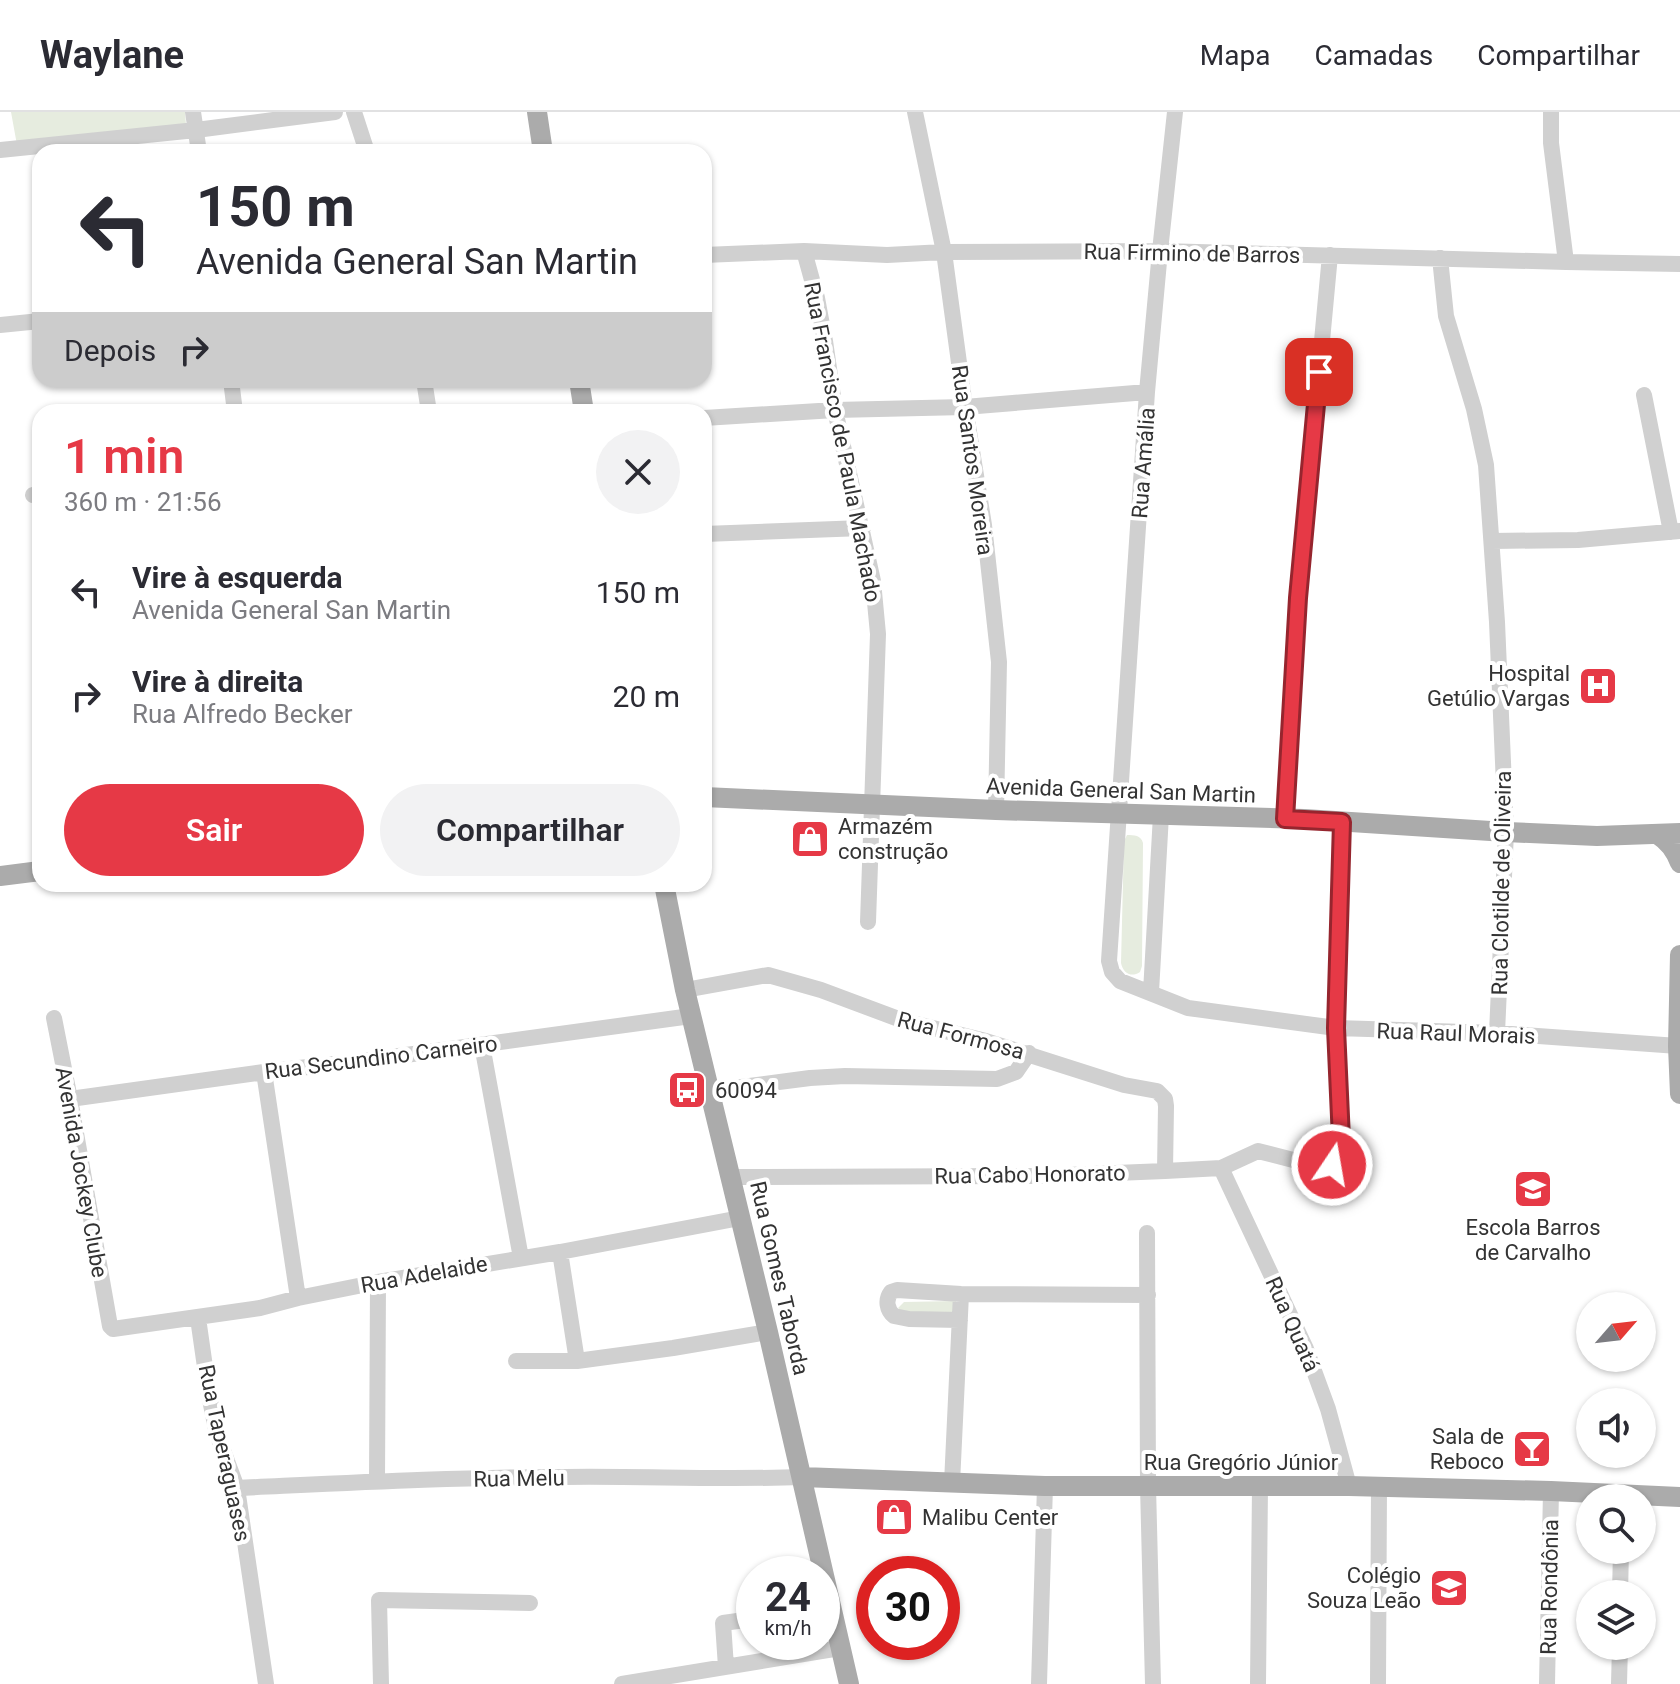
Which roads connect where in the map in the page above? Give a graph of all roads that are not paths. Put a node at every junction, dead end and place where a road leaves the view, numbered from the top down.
1 (193, 112) edge
2 (335, 112) edge
3 (354, 112) edge
4 (537, 112) edge
5 (915, 112) edge
6 (1175, 112) edge
7 (1551, 112) edge
8 (196, 130) junction
9 (59, 144) edge
10 (198, 144) edge
11 (364, 144) edge
12 (542, 144) edge
13 (32, 147) edge
14 (0, 150) edge
15 (804, 251) junction
16 (1160, 251) junction
17 (944, 252) junction
18 (712, 255) edge
19 (1330, 255) junction
20 (1440, 258) junction
21 (1566, 262) junction
22 (1680, 264) edge
23 (32, 322) edge
24 (0, 325) edge
25 (1147, 392) junction
26 (1644, 395) dead end
27 (965, 407) junction
28 (835, 410) junction
29 (712, 418) edge
30 (863, 528) junction
31 (1675, 532) edge
32 (712, 534) edge
33 (1492, 541) junction
34 (712, 797) edge
35 (873, 805) junction
36 (996, 810) junction
37 (1118, 814) junction
38 (1161, 815) junction
39 (1285, 819) junction
40 (1342, 822) junction
41 (1506, 832) junction
42 (1680, 833) edge
43 (1657, 834) junction
44 (1680, 863) edge
45 (32, 872) edge
46 (0, 876) edge
47 (666, 892) edge
48 (868, 922) dead end
49 (1680, 955) edge
50 (1109, 961) joint
51 (685, 990) junction
52 (1151, 992) junction
53 (691, 1016) junction
54 (54, 1018) dead end
55 (1336, 1028) junction
56 (1497, 1033) junction
57 (482, 1045) junction
58 (1678, 1046) edge
59 (1029, 1053) junction
60 (264, 1072) junction
61 (711, 1091) junction
62 (1680, 1094) edge
63 (70, 1099) junction
64 (1221, 1168) junction
65 (1165, 1171) junction
66 (731, 1177) junction
67 (740, 1218) junction
68 (1147, 1233) dead end
69 (560, 1252) junction
70 (521, 1258) junction
71 (378, 1282) junction
72 (961, 1294) junction
73 (1148, 1295) junction
74 (298, 1298) junction
75 (198, 1318) junction
76 (960, 1320) junction
77 (110, 1326) joint
78 (768, 1332) junction
79 (516, 1361) dead end
80 (577, 1361) junction
81 (802, 1477) junction
82 (377, 1481) junction
83 (952, 1483) junction
84 (1045, 1486) junction
85 (1148, 1486) junction
86 (1260, 1486) junction
87 (1349, 1486) junction
88 (1379, 1486) junction
89 (237, 1488) junction
90 (1551, 1491) junction
91 (1576, 1493) edge
92 (1656, 1497) edge
93 (1680, 1497) edge
94 (820, 1556) edge
95 (530, 1603) dead end
96 (736, 1621) edge
97 (840, 1648) edge
98 (768, 1660) edge
99 (1620, 1660) edge
100 (726, 1667) junction
101 (266, 1684) edge
102 (381, 1684) edge
103 (622, 1684) edge
104 (849, 1684) edge
105 (1039, 1684) edge
106 (1153, 1684) edge
107 (1258, 1684) edge
108 (1378, 1684) edge
109 (1547, 1684) edge
110 (1619, 1684) edge

1 - 8 street
2 - 8 street
3 - 11 street
4 - 12 main road
5 - 17 street, Rua Santos Moreira
6 - 16 street, Rua Amália
7 - 21 street
8 - 9 street
8 - 10 street
13 - 14 street
15 - 17 street, Rua Firmino de Barros
15 - 18 street, Rua Firmino de Barros
15 - 28 street, Rua Francisco de Paula Machado
16 - 17 street, Rua Firmino de Barros
16 - 19 street, Rua Firmino de Barros
16 - 25 street, Rua Amália
17 - 27 street, Rua Santos Moreira
19 - 20 street, Rua Firmino de Barros
19 - 39 street
20 - 21 street, Rua Firmino de Barros
20 - 33 street, Rua Clotilde de Oliveira
21 - 22 street, Rua Firmino de Barros
23 - 24 street
25 - 27 street
25 - 37 street, Rua Amália
26 - 31 street
27 - 28 street
27 - 36 street, Rua Santos Moreira
28 - 29 street
28 - 30 street, Rua Francisco de Paula Machado
30 - 32 street
30 - 35 street, Rua Francisco de Paula Machado
31 - 33 street
33 - 41 street, Rua Clotilde de Oliveira
34 - 35 main road, Avenida General San Martin
35 - 36 main road, Avenida General San Martin
35 - 48 street, Rua Francisco de Paula Machado
36 - 37 main road, Avenida General San Martin
37 - 38 main road, Avenida General San Martin
37 - 50 street, Rua Amália
38 - 39 main road, Avenida General San Martin
38 - 52 street
39 - 40 main road, Avenida General San Martin
40 - 41 main road, Avenida General San Martin
40 - 55 street
41 - 43 main road, Avenida General San Martin
41 - 56 street, Rua Clotilde de Oliveira
42 - 43 main road, Avenida General San Martin
43 - 44 main road
45 - 46 main road
47 - 51 main road, Rua Gomes Taborda
49 - 58 main road
50 - 52 street, Rua Raul Morais
51 - 53 main road, Rua Gomes Taborda
51 - 59 street, Rua Formosa
52 - 55 street, Rua Raul Morais
53 - 57 street, Rua Secundino Carneiro
53 - 61 main road, Rua Gomes Taborda
54 - 63 street, Avenida Jockey Clube
55 - 56 street, Rua Raul Morais
55 - 64 street, Rua Cabo Honorato
56 - 58 street, Rua Raul Morais
57 - 60 street, Rua Secundino Carneiro
57 - 70 street
58 - 62 main road
59 - 61 street
59 - 65 street, Rua Formosa
60 - 63 street, Rua Secundino Carneiro
60 - 74 street
61 - 66 main road, Rua Gomes Taborda
63 - 77 street, Avenida Jockey Clube
64 - 65 street, Rua Cabo Honorato
64 - 87 street, Rua Quatá
65 - 66 street, Rua Cabo Honorato
66 - 67 main road, Rua Gomes Taborda
67 - 69 street, Rua Adelaide
67 - 78 main road, Rua Gomes Taborda
68 - 73 street
69 - 70 street, Rua Adelaide
69 - 80 street
70 - 71 street, Rua Adelaide
71 - 74 street, Rua Adelaide
71 - 82 street
72 - 73 street
72 - 76 street
72 - 76 street
73 - 85 street
74 - 75 street, Rua Adelaide
75 - 77 street, Rua Adelaide
75 - 89 street, Rua Taperaguases
76 - 83 street
78 - 80 street
78 - 81 main road, Rua Gomes Taborda
79 - 80 street
81 - 82 street, Rua Melu
81 - 83 main road, Rua Gregório Júnior
81 - 94 main road, Rua Gomes Taborda
82 - 89 street, Rua Melu
83 - 84 main road, Rua Gregório Júnior
84 - 85 main road, Rua Gregório Júnior
84 - 105 street
85 - 86 main road, Rua Gregório Júnior
85 - 106 street
86 - 87 main road, Rua Gregório Júnior
86 - 107 street
87 - 88 main road, Rua Gregório Júnior
88 - 90 main road, Rua Gregório Júnior
88 - 108 street
89 - 101 street, Rua Taperaguases
90 - 91 main road, Rua Gregório Júnior
90 - 109 street, Rua Rondônia
92 - 93 main road, Rua Gregório Júnior
95 - 102 street
96 - 100 street
97 - 104 main road, Rua Gomes Taborda
98 - 100 street
99 - 110 street
100 - 103 street

